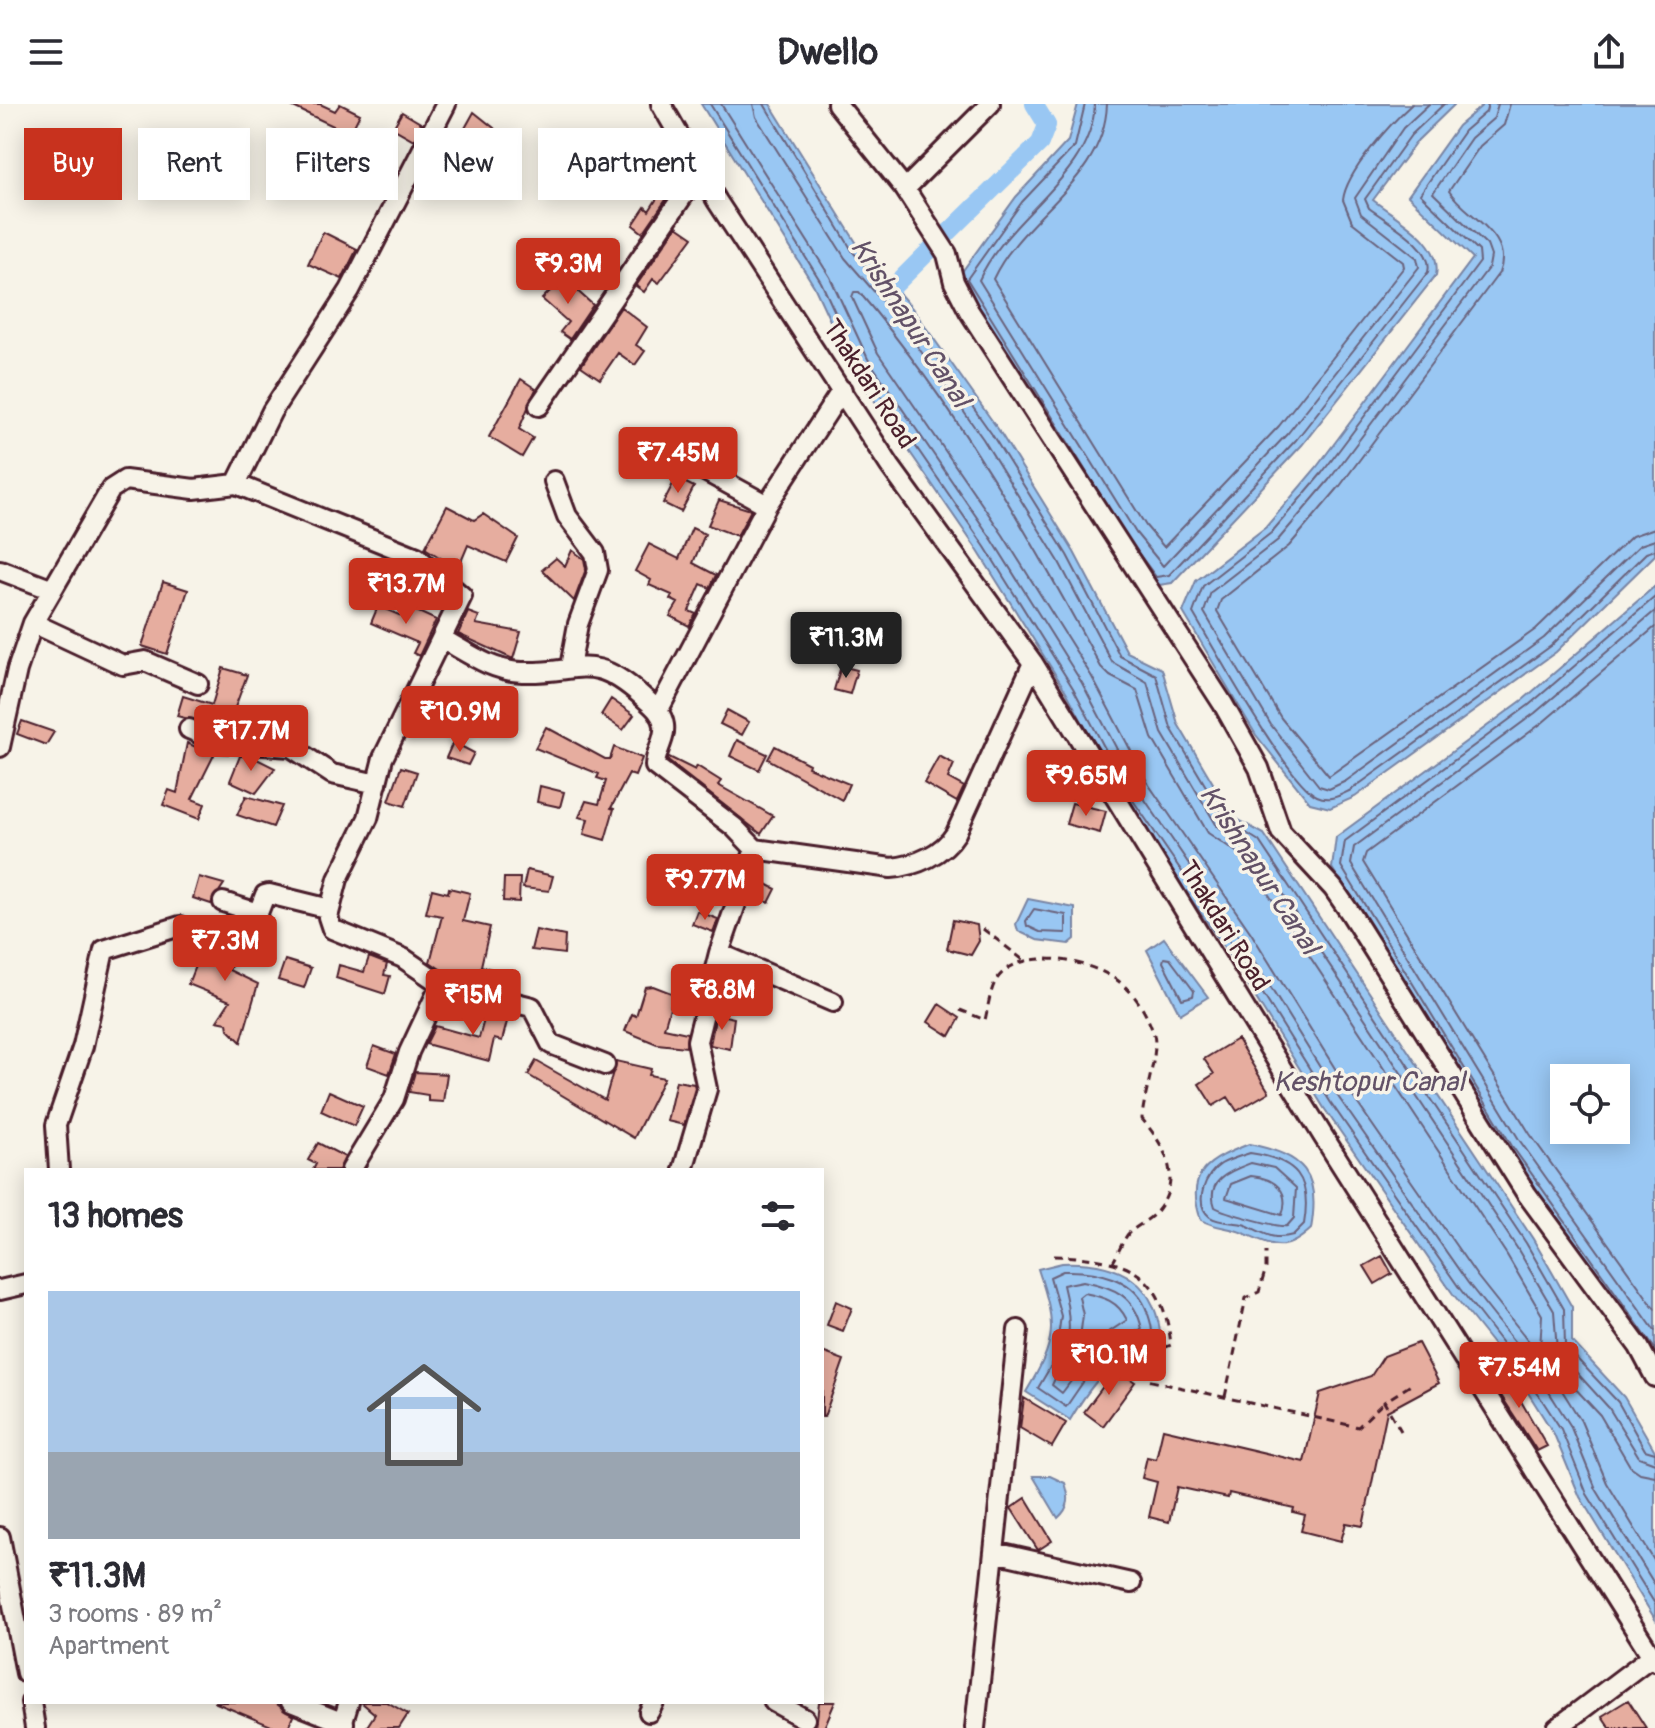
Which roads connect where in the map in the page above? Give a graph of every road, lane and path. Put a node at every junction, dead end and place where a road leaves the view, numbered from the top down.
1 (446, 104) edge
2 (661, 104) edge
3 (837, 104) edge
4 (990, 104) edge
5 (675, 128) edge
6 (905, 189) junction
7 (680, 200) edge
8 (719, 200) edge
9 (842, 390) junction
10 (539, 406) dead end
11 (694, 465) dead end
12 (554, 481) dead end
13 (236, 484) junction
14 (767, 505) junction
15 (0, 570) edge
16 (50, 589) junction
17 (33, 623) junction
18 (443, 639) junction
19 (1033, 663) junction
20 (570, 667) junction
21 (198, 684) dead end
22 (658, 711) junction
23 (189, 729) dead end
24 (0, 747) edge
25 (377, 784) junction
26 (755, 849) junction
27 (223, 902) dead end
28 (330, 909) junction
29 (180, 926) dead end
30 (983, 929) dead end
31 (719, 953) junction
32 (1026, 962) junction
33 (441, 984) junction
34 (833, 1002) dead end
35 (960, 1010) dead end
36 (605, 1065) dead end
37 (59, 1168) edge
38 (352, 1168) edge
39 (684, 1168) edge
40 (1266, 1252) dead end
41 (1054, 1256) dead end
42 (1113, 1262) junction
43 (24, 1284) edge
44 (0, 1290) edge
45 (1018, 1330) dead end
46 (1655, 1377) edge
47 (1414, 1383) dead end
48 (1225, 1397) junction
49 (1384, 1402) junction
50 (1401, 1431) dead end
51 (0, 1537) edge
52 (994, 1552) junction
53 (1131, 1583) dead end
54 (1653, 1658) edge
55 (24, 1663) edge
56 (31, 1704) edge
57 (295, 1704) edge
58 (348, 1704) edge
59 (778, 1704) edge
60 (805, 1719) dead end
61 (343, 1726) edge
62 (35, 1728) edge
63 (975, 1728) edge
64 (1557, 1728) edge

1 - 13 street
2 - 5 street, Thakdari Road
3 - 6 street
4 - 6 street
6 - 46 street
7 - 10 street
8 - 9 street, Thakdari Road
9 - 14 street
9 - 19 street, Thakdari Road
11 - 14 street
12 - 20 street
13 - 16 street
13 - 18 street
14 - 22 street
15 - 16 street
16 - 17 street
17 - 21 street
17 - 24 street
18 - 20 street
18 - 25 street
19 - 26 street
19 - 54 street, Thakdari Road
20 - 22 street
22 - 26 street
23 - 25 street
25 - 28 street
26 - 31 street
27 - 28 street
28 - 33 street
29 - 37 street
30 - 32 path
31 - 34 street
31 - 39 street
32 - 35 path
32 - 42 path
33 - 36 street
33 - 38 street
40 - 48 path
41 - 42 path
42 - 48 path
43 - 44 street
45 - 52 street
47 - 49 path
48 - 49 path
49 - 50 path
51 - 55 street
52 - 53 street
52 - 63 street
54 - 64 street
56 - 62 street
57 - 61 street
58 - 61 street
59 - 60 street

